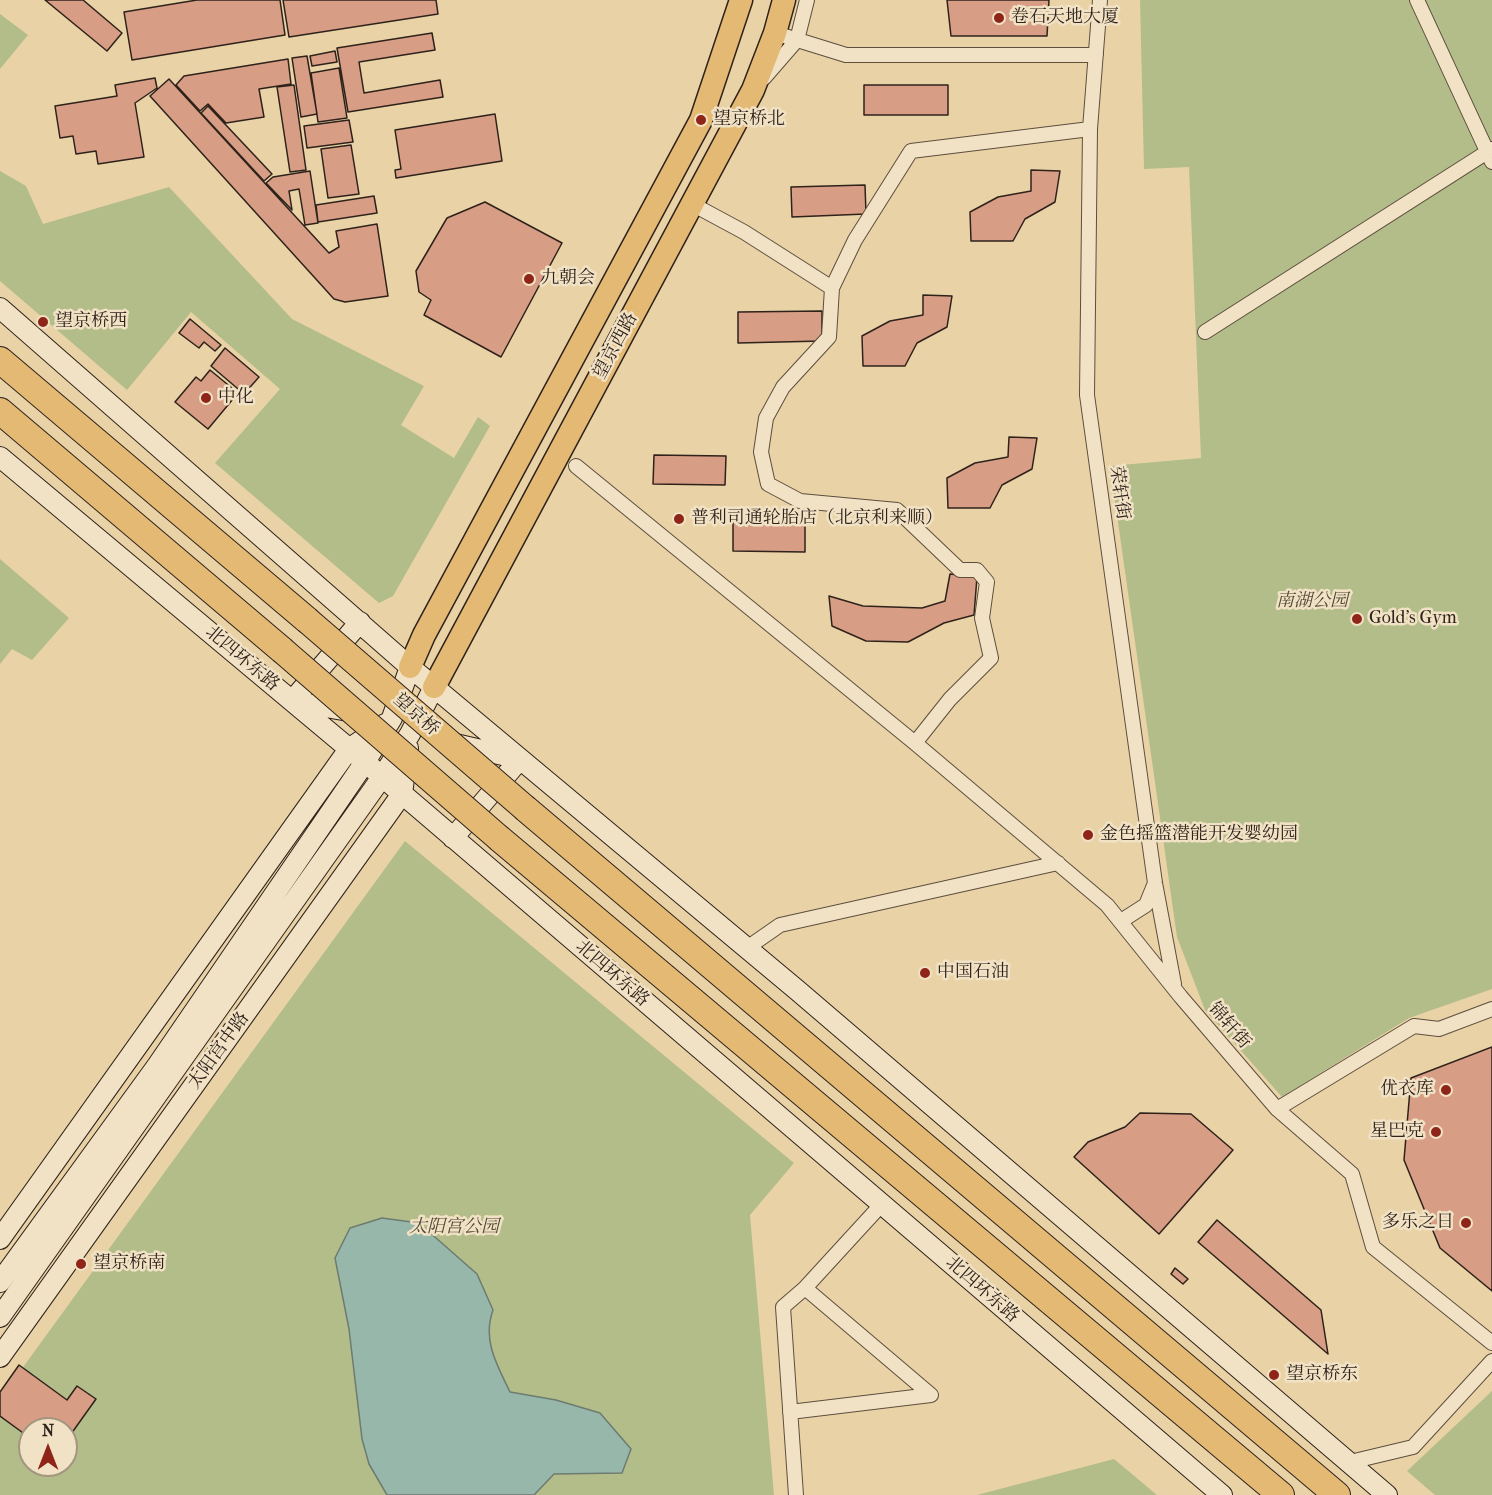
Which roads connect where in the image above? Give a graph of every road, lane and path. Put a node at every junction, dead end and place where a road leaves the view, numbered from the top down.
1 (741, 0) edge
2 (784, 0) edge
3 (807, 0) edge
4 (1100, 0) edge
5 (1417, 0) edge
6 (775, 33) junction
7 (797, 40) junction
8 (1096, 55) junction
9 (753, 90) junction
10 (1090, 129) junction
11 (1490, 155) edge
12 (692, 204) junction
13 (832, 288) junction
14 (0, 308) edge
15 (1205, 332) dead end
16 (0, 360) edge
17 (0, 411) edge
18 (0, 457) edge
19 (576, 466) dead end
20 (360, 622) junction
21 (410, 667) junction
22 (434, 687) junction
23 (292, 701) junction
24 (392, 718) junction
25 (410, 734) junction
26 (915, 743) junction
27 (349, 749) junction
28 (520, 759) junction
29 (365, 762) junction
30 (382, 777) junction
31 (402, 794) junction
32 (453, 838) junction
33 (1058, 863) junction
34 (1155, 883) junction
35 (1121, 921) junction
36 (747, 948) junction
37 (1175, 987) junction
38 (1492, 1010) edge
39 (157, 1066) junction
40 (154, 1101) junction
41 (1277, 1109) junction
42 (85, 1120) junction
43 (138, 1164) junction
44 (882, 1204) junction
45 (0, 1239) edge
46 (0, 1282) edge
47 (806, 1288) junction
48 (0, 1317) edge
49 (1492, 1343) edge
50 (0, 1357) edge
51 (1492, 1361) edge
52 (790, 1412) junction
53 (1350, 1462) junction
54 (796, 1495) edge
55 (1222, 1495) edge
56 (1281, 1495) edge
57 (1337, 1495) edge
58 (1387, 1495) edge

1 - 21 main road, 望京西路
2 - 6 main road, 望京西路
3 - 7 street
4 - 8 street, 荣轩街
5 - 11 street
6 - 7 street
6 - 9 main road, 望京西路
7 - 8 street
7 - 9 street
8 - 10 street, 荣轩街
9 - 12 main road, 望京西路
10 - 13 street
10 - 34 street, 荣轩街
11 - 15 street
12 - 13 street
12 - 22 main road, 望京西路
13 - 26 street
14 - 20 street
16 - 57 highway, 望京桥, bridge
17 - 56 highway, 北四环东路, bridge
18 - 23 street, 北四环东路
19 - 26 street, 锦轩街
20 - 21 street
20 - 23 street
21 - 22 street
21 - 24 street
22 - 25 street
22 - 28 street
23 - 24 street
23 - 27 street, 北四环东路
24 - 25 street
24 - 27 street
24 - 29 street
25 - 28 street
25 - 30 street, 太阳宫中路
25 - 31 street, 太阳宫中路
26 - 33 street, 锦轩街
27 - 29 street, 北四环东路
27 - 42 street
28 - 32 street
28 - 36 street
29 - 30 street, 北四环东路
29 - 39 street
30 - 31 street, 北四环东路
30 - 40 street, 太阳宫中路
31 - 32 street, 北四环东路
31 - 43 street, 太阳宫中路
32 - 44 street, 北四环东路
33 - 35 street, 锦轩街
33 - 36 street
34 - 35 street
34 - 37 street, 荣轩街
35 - 37 street, 锦轩街
36 - 53 street
37 - 41 street, 锦轩街
38 - 41 street
39 - 42 street
39 - 46 street
40 - 43 street
40 - 48 street, 太阳宫中路
41 - 49 street, 锦轩街
42 - 45 street
43 - 50 street, 太阳宫中路
44 - 47 street
44 - 55 street, 北四环东路
47 - 52 street
47 - 52 street
51 - 53 street
52 - 54 street
53 - 58 street

